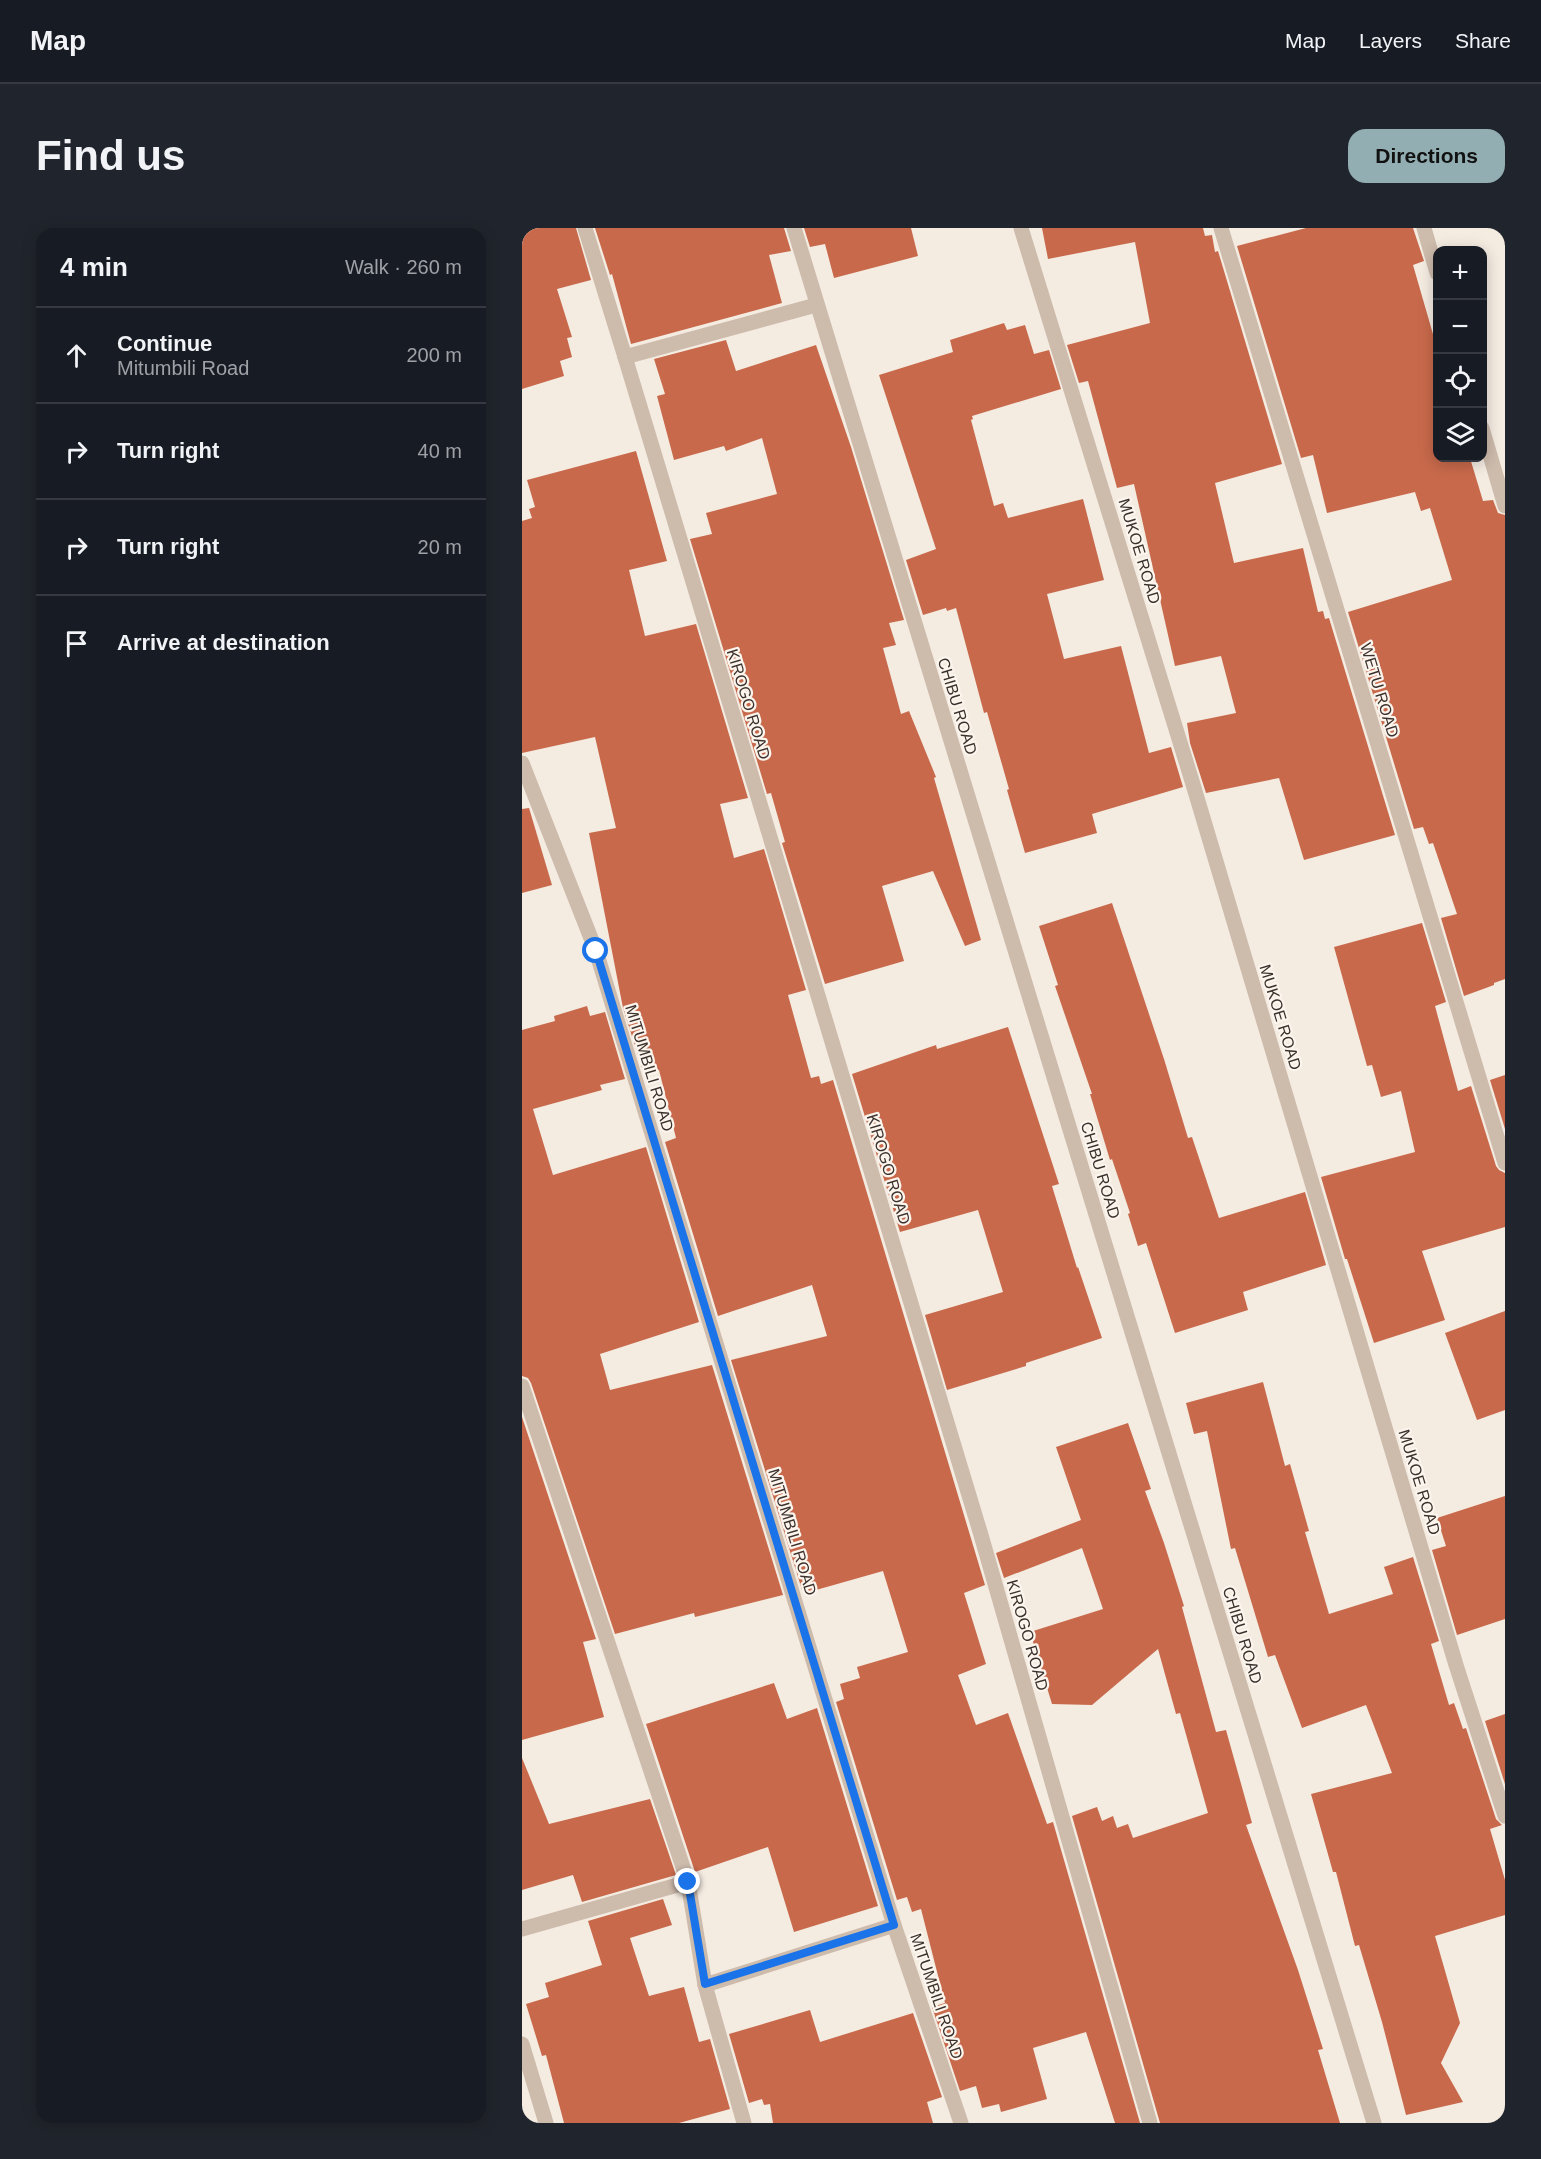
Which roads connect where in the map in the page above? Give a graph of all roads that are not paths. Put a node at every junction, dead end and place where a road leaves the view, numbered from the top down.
1 (585, 228) edge
2 (794, 228) edge
3 (1021, 228) edge
4 (1221, 228) edge
5 (1424, 228) edge
6 (1433, 259) edge
7 (816, 305) junction
8 (626, 357) junction
9 (1487, 445) edge
10 (1505, 506) edge
11 (522, 763) edge
12 (1505, 1163) edge
13 (522, 1386) edge
14 (1505, 1816) edge
15 (688, 1882) junction
16 (894, 1925) junction
17 (522, 1929) edge
18 (705, 1984) junction
19 (522, 2044) edge
20 (546, 2123) edge
21 (744, 2123) edge
22 (961, 2123) edge
23 (1150, 2123) edge
24 (1374, 2123) edge

1 - 8 street, KIROGO ROAD
2 - 7 street, CHIBU ROAD
3 - 14 street, MUKOE ROAD
4 - 12 street, WETU ROAD
5 - 6 street
7 - 8 street
7 - 24 street, CHIBU ROAD
8 - 23 street, KIROGO ROAD
9 - 10 street
11 - 16 street, MITUMBILI ROAD
13 - 15 street
15 - 17 street
15 - 18 street
16 - 18 street
16 - 22 street, MITUMBILI ROAD
18 - 21 street
19 - 20 street

